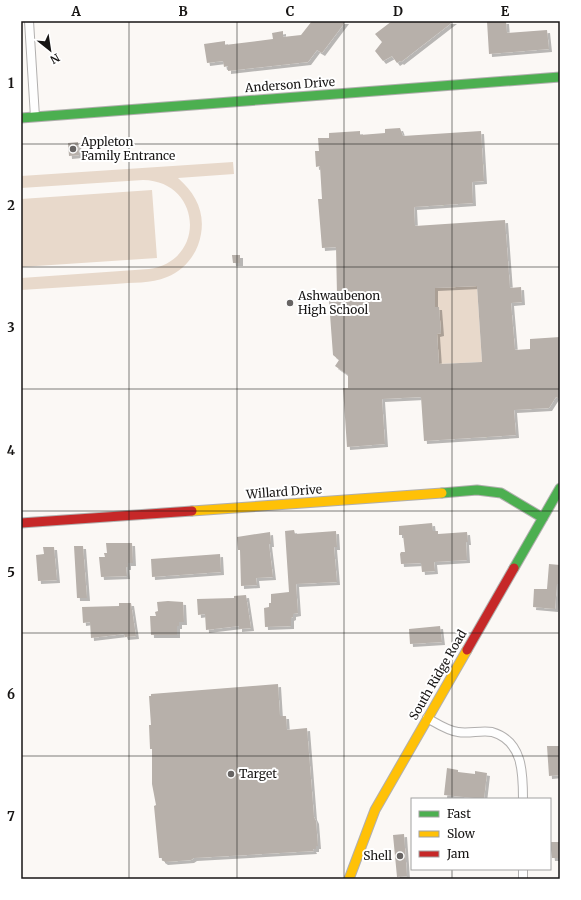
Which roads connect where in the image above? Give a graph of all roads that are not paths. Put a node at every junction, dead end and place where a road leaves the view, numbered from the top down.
1 (29, 21) edge
2 (560, 77) edge
3 (35, 117) junction
4 (21, 118) edge
5 (560, 488) edge
6 (543, 518) junction
7 (21, 523) edge
8 (427, 718) junction
9 (523, 798) edge
10 (349, 879) edge

1 - 3 street
2 - 3 street, Anderson Drive
3 - 4 street, Anderson Drive
5 - 6 street, South Ridge Road
6 - 7 street, Willard Drive
6 - 8 street, South Ridge Road
8 - 9 street
8 - 10 street, South Ridge Road

